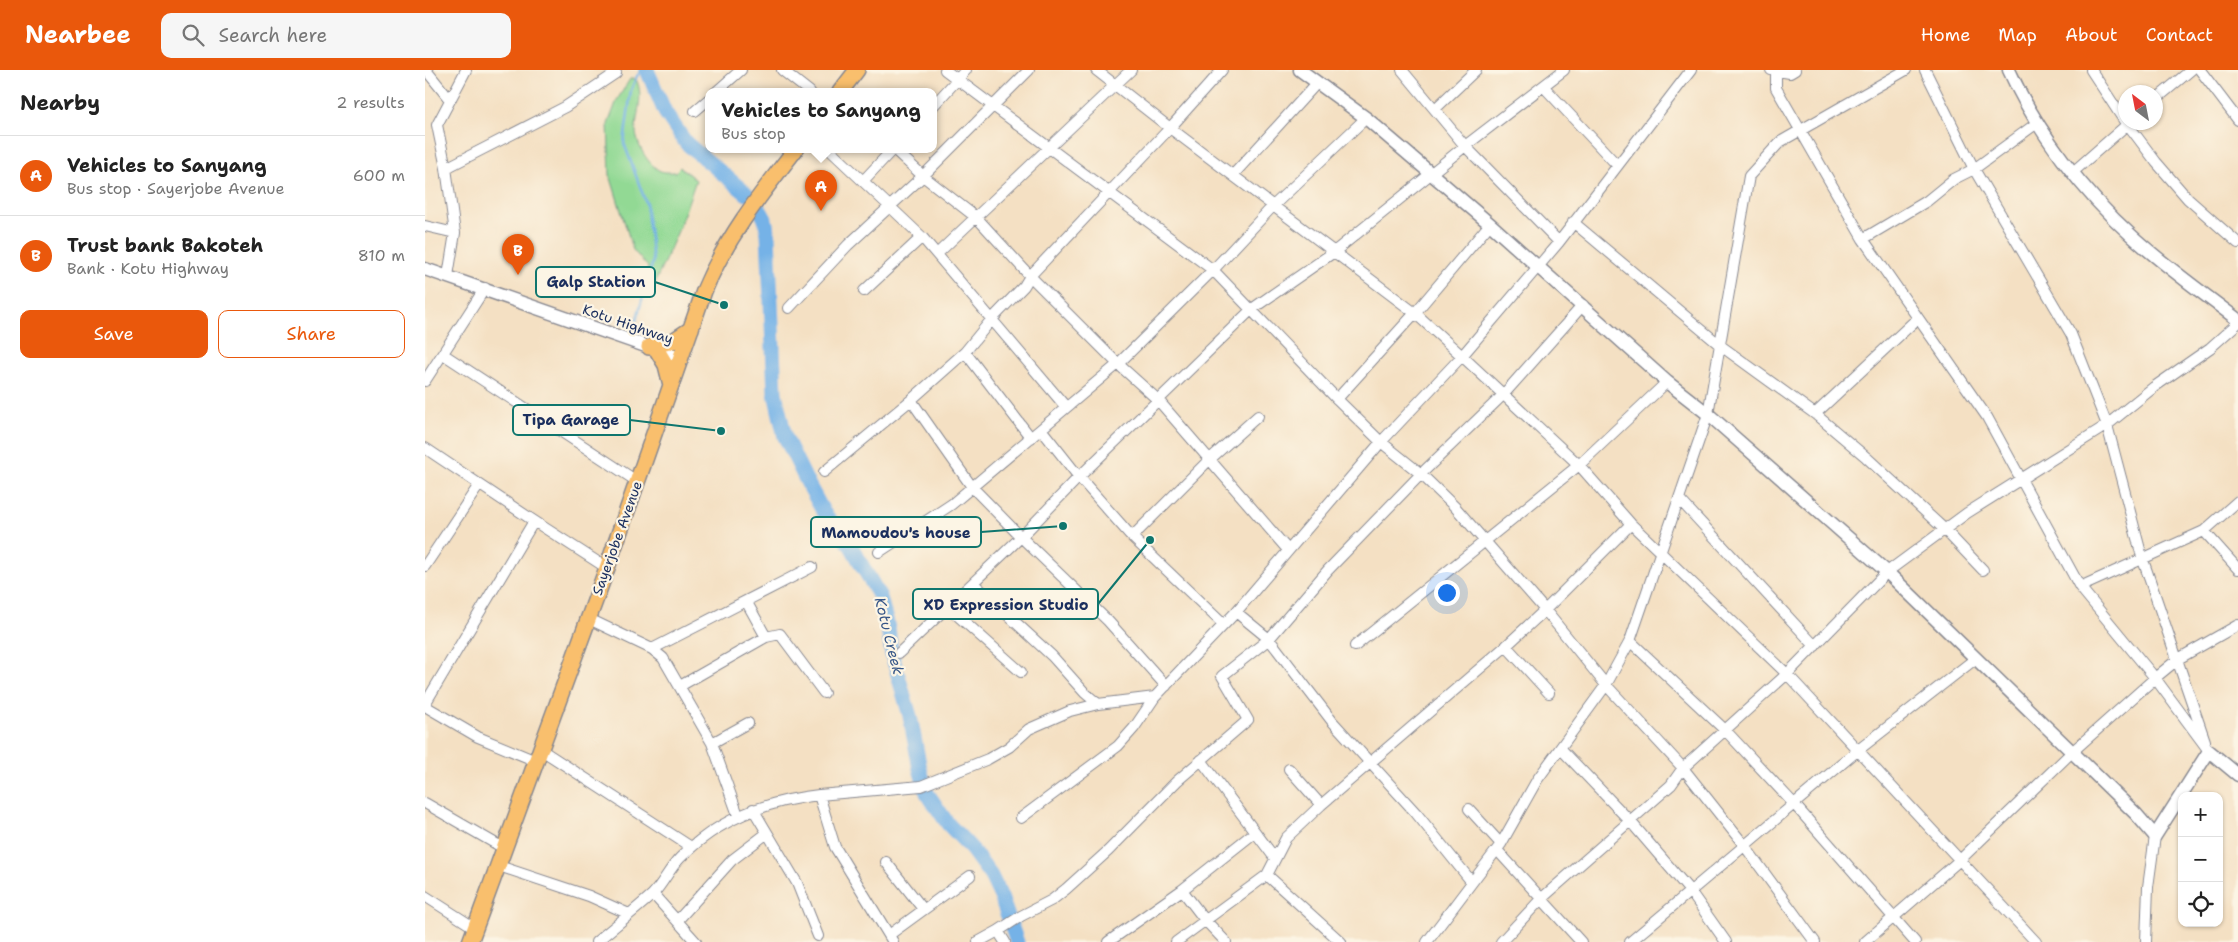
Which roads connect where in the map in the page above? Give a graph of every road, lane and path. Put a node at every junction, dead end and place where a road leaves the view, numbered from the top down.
1 (426, 70) edge
2 (466, 70) edge
3 (741, 70) edge
4 (782, 70) edge
5 (857, 70) edge
6 (945, 70) edge
7 (966, 70) edge
8 (1029, 70) edge
9 (1096, 70) edge
10 (1131, 70) edge
11 (1222, 70) edge
12 (1300, 70) edge
13 (1476, 70) edge
14 (1691, 70) edge
15 (1795, 70) edge
16 (1906, 70) edge
17 (1925, 70) edge
18 (2009, 70) edge
19 (2091, 70) edge
20 (2191, 70) edge
21 (2200, 70) edge
22 (1405, 71) edge
23 (1774, 71) edge
24 (616, 72) dead end
25 (1557, 72) edge
26 (959, 79) junction
27 (1317, 83) junction
28 (1115, 84) junction
29 (1544, 87) junction
30 (721, 88) edge
31 (805, 88) edge
32 (844, 88) edge
33 (2163, 93) edge
34 (450, 100) junction
35 (705, 102) edge
36 (937, 102) edge
37 (993, 105) junction
38 (1435, 109) junction
39 (2118, 110) edge
40 (695, 111) dead end
41 (1366, 118) junction
42 (2238, 120) edge
43 (2037, 123) junction
44 (1170, 128) junction
45 (2119, 130) edge
46 (2132, 130) edge
47 (1800, 131) junction
48 (1049, 146) junction
49 (1465, 146) junction
50 (793, 153) edge
51 (833, 153) edge
52 (891, 153) edge
53 (897, 153) edge
54 (1617, 165) junction
55 (446, 168) junction
56 (1974, 169) junction
57 (2073, 172) junction
58 (1430, 174) junction
59 (1233, 175) junction
60 (923, 176) junction
61 (863, 180) junction
62 (1109, 192) junction
63 (1273, 206) junction
64 (890, 207) junction
65 (977, 218) junction
66 (1573, 222) junction
67 (1490, 224) junction
68 (425, 226) edge
69 (455, 233) junction
70 (922, 237) junction
71 (1863, 238) junction
72 (1559, 242) junction
73 (2238, 243) edge
74 (1334, 252) junction
75 (937, 254) junction
76 (1538, 265) junction
77 (425, 269) edge
78 (1213, 270) junction
79 (449, 276) junction
80 (1031, 276) junction
81 (485, 288) junction
82 (864, 291) dead end
83 (1583, 305) junction
84 (789, 308) dead end
85 (1252, 309) junction
86 (1415, 313) junction
87 (1918, 318) junction
88 (992, 320) junction
89 (2238, 322) edge
90 (691, 329) junction
91 (1721, 346) junction
92 (653, 349) junction
93 (965, 352) junction
94 (443, 354) junction
95 (1463, 356) junction
96 (680, 358) junction
97 (1118, 364) junction
98 (425, 381) edge
99 (1667, 382) junction
100 (671, 385) junction
101 (1503, 395) junction
102 (1337, 399) junction
103 (911, 400) junction
104 (1157, 400) junction
105 (1065, 406) junction
106 (1708, 414) junction
107 (1815, 414) junction
108 (1258, 416) dead end
109 (2107, 425) junction
110 (1041, 429) junction
111 (1031, 438) junction
112 (1381, 442) junction
113 (425, 448) edge
114 (1209, 460) junction
115 (1579, 465) junction
116 (824, 472) dead end
117 (1421, 474) junction
118 (1079, 477) junction
119 (2020, 479) junction
120 (638, 482) junction
121 (479, 485) junction
122 (972, 487) junction
123 (1680, 500) junction
124 (2238, 501) edge
125 (534, 521) junction
126 (1631, 524) junction
127 (1944, 529) junction
128 (2204, 531) junction
129 (1021, 537) junction
130 (1132, 537) junction
131 (1484, 540) junction
132 (1288, 550) junction
133 (879, 552) dead end
134 (1661, 552) junction
135 (2142, 557) junction
136 (425, 566) edge
137 (812, 567) dead end
138 (607, 568) junction
139 (2238, 569) edge
140 (1983, 570) dead end
141 (1887, 572) junction
142 (973, 583) junction
143 (2080, 587) junction
144 (746, 601) junction
145 (948, 608) junction
146 (1545, 610) junction
147 (1235, 612) junction
148 (587, 618) junction
149 (1223, 624) junction
150 (2238, 625) edge
151 (766, 637) junction
152 (1269, 639) junction
153 (1630, 641) junction
154 (1355, 646) dead end
155 (1506, 646) junction
156 (1815, 646) junction
157 (652, 649) junction
158 (899, 653) dead end
159 (1975, 659) junction
160 (2178, 659) junction
161 (1021, 672) dead end
162 (1787, 674) junction
163 (2155, 678) junction
164 (1606, 685) junction
165 (680, 686) junction
166 (1166, 686) junction
167 (824, 693) dead end
168 (1549, 693) dead end
169 (1155, 697) junction
170 (1098, 704) junction
171 (425, 705) edge
172 (748, 723) dead end
173 (1725, 731) junction
174 (712, 743) junction
175 (1561, 749) junction
176 (1857, 751) junction
177 (2209, 751) junction
178 (2072, 752) junction
179 (538, 755) junction
180 (1201, 760) junction
181 (1369, 763) junction
182 (1683, 768) junction
183 (1289, 769) dead end
184 (2238, 775) edge
185 (819, 795) junction
186 (425, 803) edge
187 (1794, 804) junction
188 (1321, 805) junction
189 (753, 809) junction
190 (1469, 809) dead end
191 (738, 815) junction
192 (1021, 818) dead end
193 (1630, 821) junction
194 (1254, 832) junction
195 (766, 834) junction
196 (2155, 836) junction
197 (1743, 845) junction
198 (691, 847) junction
199 (1499, 847) junction
200 (505, 849) junction
201 (1274, 858) junction
202 (1961, 859) junction
203 (885, 862) dead end
204 (499, 866) junction
205 (1267, 875) junction
206 (970, 876) dead end
207 (1471, 881) junction
208 (1182, 890) junction
209 (1690, 891) junction
210 (653, 894) junction
211 (425, 896) edge
212 (1541, 899) junction
213 (923, 909) junction
214 (629, 914) junction
215 (1893, 916) junction
216 (678, 920) junction
217 (1205, 920) junction
218 (1003, 929) junction
219 (472, 935) edge
220 (819, 936) dead end
221 (891, 939) edge
222 (597, 942) edge
223 (696, 942) edge
224 (977, 942) edge
225 (1005, 942) edge
226 (1108, 942) edge
227 (1176, 942) edge
228 (1226, 942) edge
229 (1341, 942) edge
230 (1427, 942) edge
231 (1501, 942) edge
232 (1581, 942) edge
233 (1630, 942) edge
234 (1726, 942) edge
235 (1815, 942) edge
236 (1865, 942) edge
237 (1915, 942) edge
238 (2036, 942) edge
239 (2146, 942) edge

1 - 34 street
2 - 34 street
3 - 30 street
4 - 31 street
5 - 32 main road
6 - 26 street
7 - 26 street
8 - 37 street
9 - 28 street
10 - 28 street
11 - 44 street
12 - 27 street
13 - 38 street
14 - 54 street
15 - 23 street
16 - 47 street
17 - 56 street
18 - 43 street
19 - 39 street
20 - 33 street
21 - 42 street
22 - 38 street
23 - 47 street
24 - 55 street
25 - 29 street
26 - 36 street
26 - 37 street
27 - 41 street
27 - 59 street
28 - 44 street
28 - 48 street
29 - 49 street
29 - 54 street
34 - 55 street
35 - 40 street
37 - 48 street
37 - 60 street
38 - 49 street
41 - 58 street
41 - 63 street
43 - 56 street
43 - 57 street
44 - 59 street
44 - 62 street
45 - 57 street
46 - 73 street
47 - 71 street
47 - 91 street
48 - 62 street
48 - 65 street
49 - 58 street
49 - 72 street
50 - 90 main road, Sayerjobe Avenue
51 - 61 street
52 - 61 street
53 - 60 street
54 - 66 street
55 - 69 street
56 - 71 street
56 - 109 street
57 - 89 street
58 - 67 street
58 - 74 street
59 - 63 street
60 - 64 street
60 - 65 street
61 - 64 street
62 - 78 street
62 - 80 street
63 - 74 street
63 - 78 street
64 - 70 street
64 - 84 street
65 - 75 street
65 - 80 street
66 - 72 street
66 - 91 street
67 - 76 street
67 - 86 street
68 - 69 street
69 - 79 street
70 - 75 street
70 - 82 street
71 - 87 street
72 - 76 street
74 - 85 street
74 - 86 street
75 - 88 street
76 - 83 street
76 - 95 street
77 - 79 street, Kotu Highway
78 - 85 street
78 - 97 street
79 - 81 street, Kotu Highway
80 - 88 street
80 - 97 street
81 - 92 street, Kotu Highway
81 - 94 street
83 - 99 street
83 - 101 street
85 - 102 street
85 - 104 street
86 - 95 street
86 - 102 street
87 - 107 street
87 - 119 street
88 - 93 street
88 - 105 street
89 - 109 street
90 - 92 main road
90 - 96 main road, Sayerjobe Avenue
91 - 106 street
91 - 107 street
92 - 96 street, Kotu Highway
92 - 100 main road
93 - 103 street
93 - 111 street
94 - 98 street
94 - 120 street
95 - 101 street
95 - 112 street
96 - 100 main road, Sayerjobe Avenue
97 - 104 street
97 - 105 street
99 - 106 street
99 - 115 street
100 - 120 main road, Sayerjobe Avenue
101 - 115 street
101 - 117 street
102 - 112 street
103 - 116 street
103 - 122 street
104 - 114 street
104 - 118 street
105 - 110 street
106 - 123 street
106 - 141 street
107 - 127 street
108 - 114 street
109 - 119 street
109 - 135 street
110 - 111 street
110 - 118 street
111 - 122 street
112 - 117 street
112 - 132 street
113 - 121 street
114 - 130 street
114 - 132 street
115 - 126 street
115 - 131 street
117 - 131 street
117 - 152 street
118 - 129 street
118 - 130 street
119 - 127 street
119 - 143 street
120 - 138 main road, Sayerjobe Avenue
121 - 125 street
121 - 136 street
122 - 129 street
122 - 133 street
123 - 134 street
123 - 156 street
124 - 128 street
125 - 138 street
125 - 171 street
126 - 134 street
126 - 146 street
127 - 140 street
127 - 141 street
128 - 135 street
128 - 139 street
129 - 142 street
129 - 166 street
130 - 149 street
131 - 146 street
131 - 154 street
132 - 147 street
134 - 153 street
134 - 162 street
135 - 143 street
135 - 160 street
137 - 144 street
138 - 148 main road, Sayerjobe Avenue
141 - 156 street
141 - 159 street
142 - 145 street
142 - 170 street
143 - 163 street
144 - 151 street
144 - 157 street
145 - 158 street
145 - 161 street
146 - 155 street
146 - 164 street
147 - 149 street
147 - 152 street
148 - 157 street
148 - 179 main road, Sayerjobe Avenue
149 - 166 street
150 - 160 street
151 - 165 street
151 - 167 street
152 - 180 street
152 - 181 street
153 - 164 street
153 - 173 street
155 - 168 street
155 - 181 street
156 - 162 street
157 - 165 street
159 - 176 street
159 - 178 street
160 - 163 street
160 - 177 street
162 - 173 street
162 - 176 street
163 - 177 street
163 - 178 street
164 - 175 street
164 - 182 street
165 - 174 street
166 - 169 street
169 - 170 street
169 - 192 street
170 - 185 street
171 - 179 street
172 - 174 street
173 - 182 street
173 - 187 street
174 - 191 street
175 - 193 street
175 - 199 street
176 - 187 street
176 - 202 street
177 - 184 street
177 - 196 street
178 - 196 street
178 - 202 street
179 - 198 street
179 - 200 main road, Sayerjobe Avenue
180 - 194 street
180 - 218 street
181 - 188 street
181 - 207 street
182 - 193 street
182 - 197 street
183 - 188 street
185 - 189 street
185 - 221 street
186 - 200 street
187 - 197 street
187 - 215 street
188 - 201 street
189 - 191 street
189 - 195 street
190 - 199 street
191 - 198 street
193 - 209 street
193 - 212 street
194 - 201 street
194 - 208 street
195 - 216 street
195 - 220 street
196 - 239 street
197 - 209 street
197 - 235 street
198 - 210 street
199 - 207 street
199 - 212 street
200 - 204 main road, Sayerjobe Avenue
201 - 205 street
202 - 215 street
202 - 238 street
203 - 213 street
204 - 214 street
204 - 219 main road, Sayerjobe Avenue
205 - 217 street
205 - 229 street
206 - 213 street
207 - 230 street
208 - 217 street
208 - 226 street
209 - 233 street
209 - 234 street
210 - 214 street
210 - 216 street
211 - 219 street
212 - 231 street
212 - 232 street
213 - 221 street
214 - 222 street
215 - 236 street
215 - 237 street
216 - 223 street
217 - 227 street
217 - 228 street
218 - 224 street
218 - 225 street

